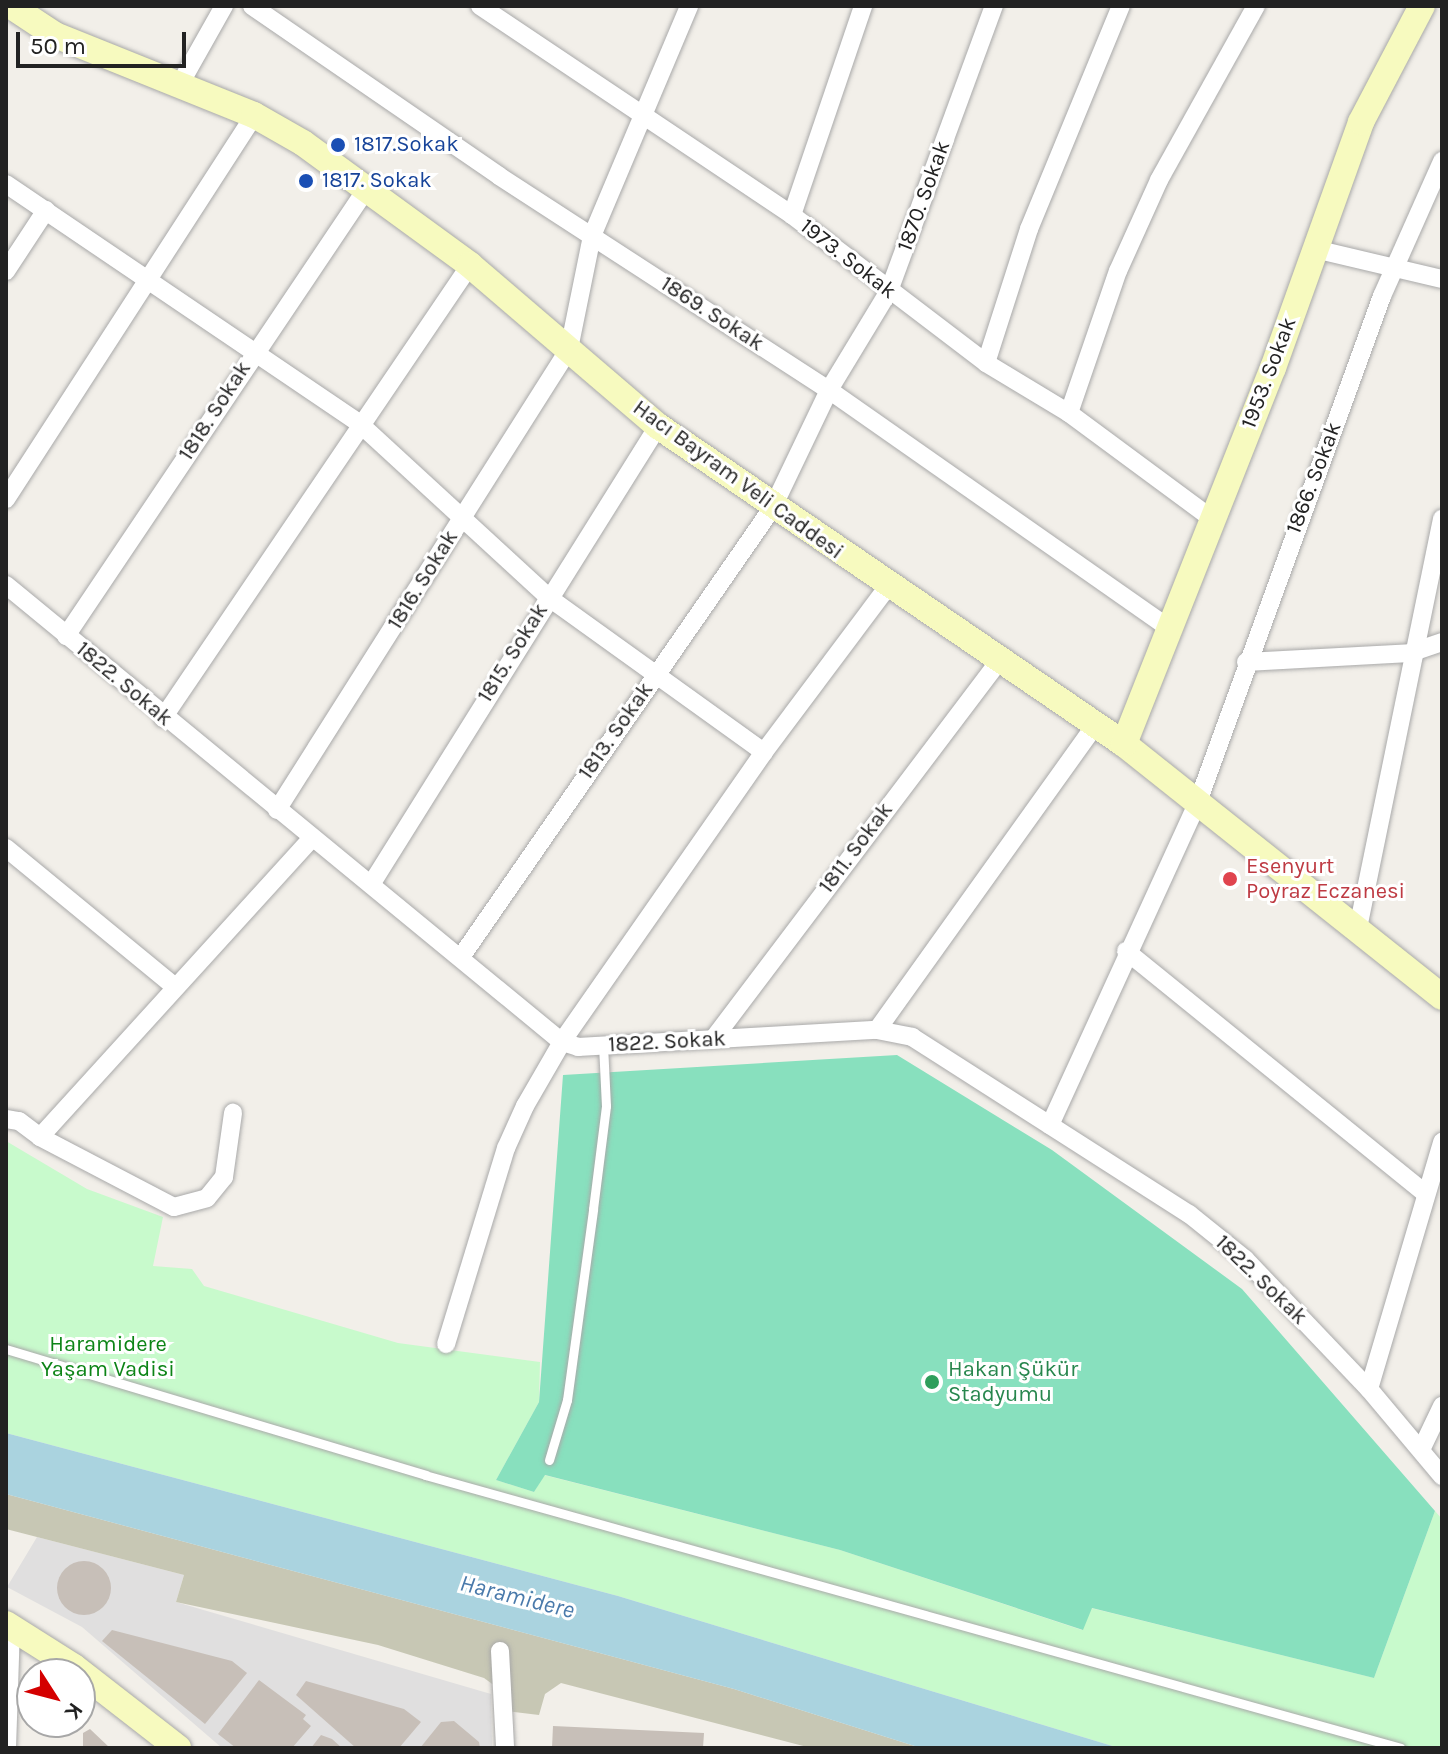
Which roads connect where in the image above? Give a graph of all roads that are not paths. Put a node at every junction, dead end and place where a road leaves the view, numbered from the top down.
1 (11, 6) edge
2 (224, 6) edge
3 (252, 6) edge
4 (480, 6) edge
5 (688, 6) edge
6 (863, 6) edge
7 (994, 6) edge
8 (1121, 6) edge
9 (1256, 6) edge
10 (1422, 6) edge
11 (180, 84) junction
12 (254, 115) junction
13 (639, 116) junction
14 (1442, 161) edge
15 (6, 184) edge
16 (367, 188) junction
17 (46, 210) junction
18 (792, 215) junction
19 (592, 236) junction
20 (1315, 249) junction
21 (470, 265) junction
22 (1393, 270) junction
23 (6, 271) edge
24 (147, 279) junction
25 (1442, 279) edge
26 (889, 291) junction
27 (569, 349) junction
28 (254, 352) junction
29 (986, 363) junction
30 (829, 390) junction
31 (1069, 413) junction
32 (360, 424) junction
33 (658, 426) junction
34 (6, 499) edge
35 (773, 507) junction
36 (1211, 518) junction
37 (462, 519) junction
38 (1442, 519) edge
39 (6, 585) edge
40 (888, 586) junction
41 (548, 597) junction
42 (1167, 627) junction
43 (66, 636) junction
44 (1442, 642) edge
45 (1410, 653) junction
46 (1000, 660) junction
47 (1246, 662) junction
48 (656, 673) junction
49 (163, 718) junction
50 (1095, 725) junction
51 (1124, 744) junction
52 (764, 752) junction
53 (1199, 799) junction
54 (277, 810) junction
55 (311, 839) junction
56 (6, 848) edge
57 (372, 883) junction
58 (1358, 928) junction
59 (1126, 951) junction
60 (461, 957) junction
61 (174, 986) junction
62 (1442, 997) edge
63 (877, 1030) junction
64 (714, 1038) junction
65 (562, 1042) junction
66 (603, 1045) junction
67 (233, 1113) dead end
68 (10, 1117) edge
69 (1050, 1125) junction
70 (40, 1137) junction
71 (1442, 1142) edge
72 (1425, 1193) junction
73 (446, 1344) dead end
74 (6, 1349) edge
75 (1369, 1389) junction
76 (1442, 1406) edge
77 (1421, 1450) junction
78 (549, 1460) dead end
79 (1442, 1476) edge
80 (8, 1626) edge
81 (500, 1651) dead end
82 (151, 1737) edge
83 (7, 1742) edge
84 (178, 1748) edge
85 (505, 1748) edge
86 (1401, 1748) edge

1 - 11 main road, Hacı Bayram Veli Caddesi
2 - 11 street
3 - 19 street, 1869. Sokak
4 - 13 street, 1973. Sokak
5 - 13 street
6 - 18 street
7 - 26 street, 1870. Sokak
8 - 29 street
9 - 31 street
10 - 20 main road, 1953. Sokak
11 - 12 main road, Hacı Bayram Veli Caddesi
12 - 16 main road, Hacı Bayram Veli Caddesi
12 - 24 street
13 - 18 street, 1973. Sokak
13 - 19 street
14 - 22 street, 1866. Sokak
15 - 17 street
16 - 21 main road, Hacı Bayram Veli Caddesi
16 - 28 street, 1818. Sokak
17 - 23 street
17 - 24 street
18 - 26 street, 1973. Sokak
19 - 27 street
19 - 30 street, 1869. Sokak
20 - 22 street
20 - 36 main road, 1953. Sokak
21 - 27 main road, Hacı Bayram Veli Caddesi
21 - 32 street
22 - 25 street
22 - 47 street, 1866. Sokak
24 - 28 street
24 - 34 street
26 - 29 street, 1973. Sokak
26 - 30 street, 1870. Sokak
27 - 33 main road, Hacı Bayram Veli Caddesi
27 - 37 street, 1816. Sokak
28 - 32 street
28 - 43 street, 1818. Sokak
29 - 31 street, 1973. Sokak
30 - 35 street, 1870. Sokak
30 - 42 street, 1869. Sokak
31 - 36 street, 1973. Sokak
32 - 37 street
32 - 49 street
33 - 35 main road, Hacı Bayram Veli Caddesi
33 - 41 street, 1815. Sokak
35 - 40 main road, Hacı Bayram Veli Caddesi
35 - 48 street, 1813. Sokak
36 - 42 main road, 1953. Sokak
37 - 41 street
37 - 54 street, 1816. Sokak
38 - 45 street
39 - 43 street, 1822. Sokak
40 - 46 main road, Hacı Bayram Veli Caddesi
40 - 52 street
41 - 48 street
41 - 57 street, 1815. Sokak
42 - 51 main road, 1953. Sokak
43 - 49 street, 1822. Sokak
44 - 45 street
45 - 47 street
45 - 58 street
46 - 50 main road, Hacı Bayram Veli Caddesi
46 - 64 street, 1811. Sokak
47 - 53 street, 1866. Sokak
48 - 52 street
48 - 60 street, 1813. Sokak
49 - 54 street, 1822. Sokak
50 - 51 main road, Hacı Bayram Veli Caddesi
50 - 63 street
51 - 53 main road, Hacı Bayram Veli Caddesi
52 - 65 street
53 - 58 main road, Hacı Bayram Veli Caddesi
53 - 59 street, 1866. Sokak
54 - 55 street, 1822. Sokak
55 - 57 street, 1822. Sokak
55 - 61 street
56 - 61 street
57 - 60 street, 1822. Sokak
58 - 62 main road, Hacı Bayram Veli Caddesi
59 - 69 street, 1866. Sokak
59 - 72 street
60 - 65 street, 1822. Sokak
61 - 70 street
63 - 64 street, 1822. Sokak
63 - 69 street, 1822. Sokak
64 - 66 street, 1822. Sokak
65 - 66 street, 1822. Sokak
65 - 73 street
66 - 78 lane
67 - 70 street
68 - 70 street
69 - 75 street, 1822. Sokak
71 - 72 street
72 - 75 street
74 - 86 lane
75 - 77 street, 1822. Sokak
76 - 77 street
77 - 79 street, 1822. Sokak
80 - 82 main road
80 - 83 street
81 - 85 street
82 - 84 main road

